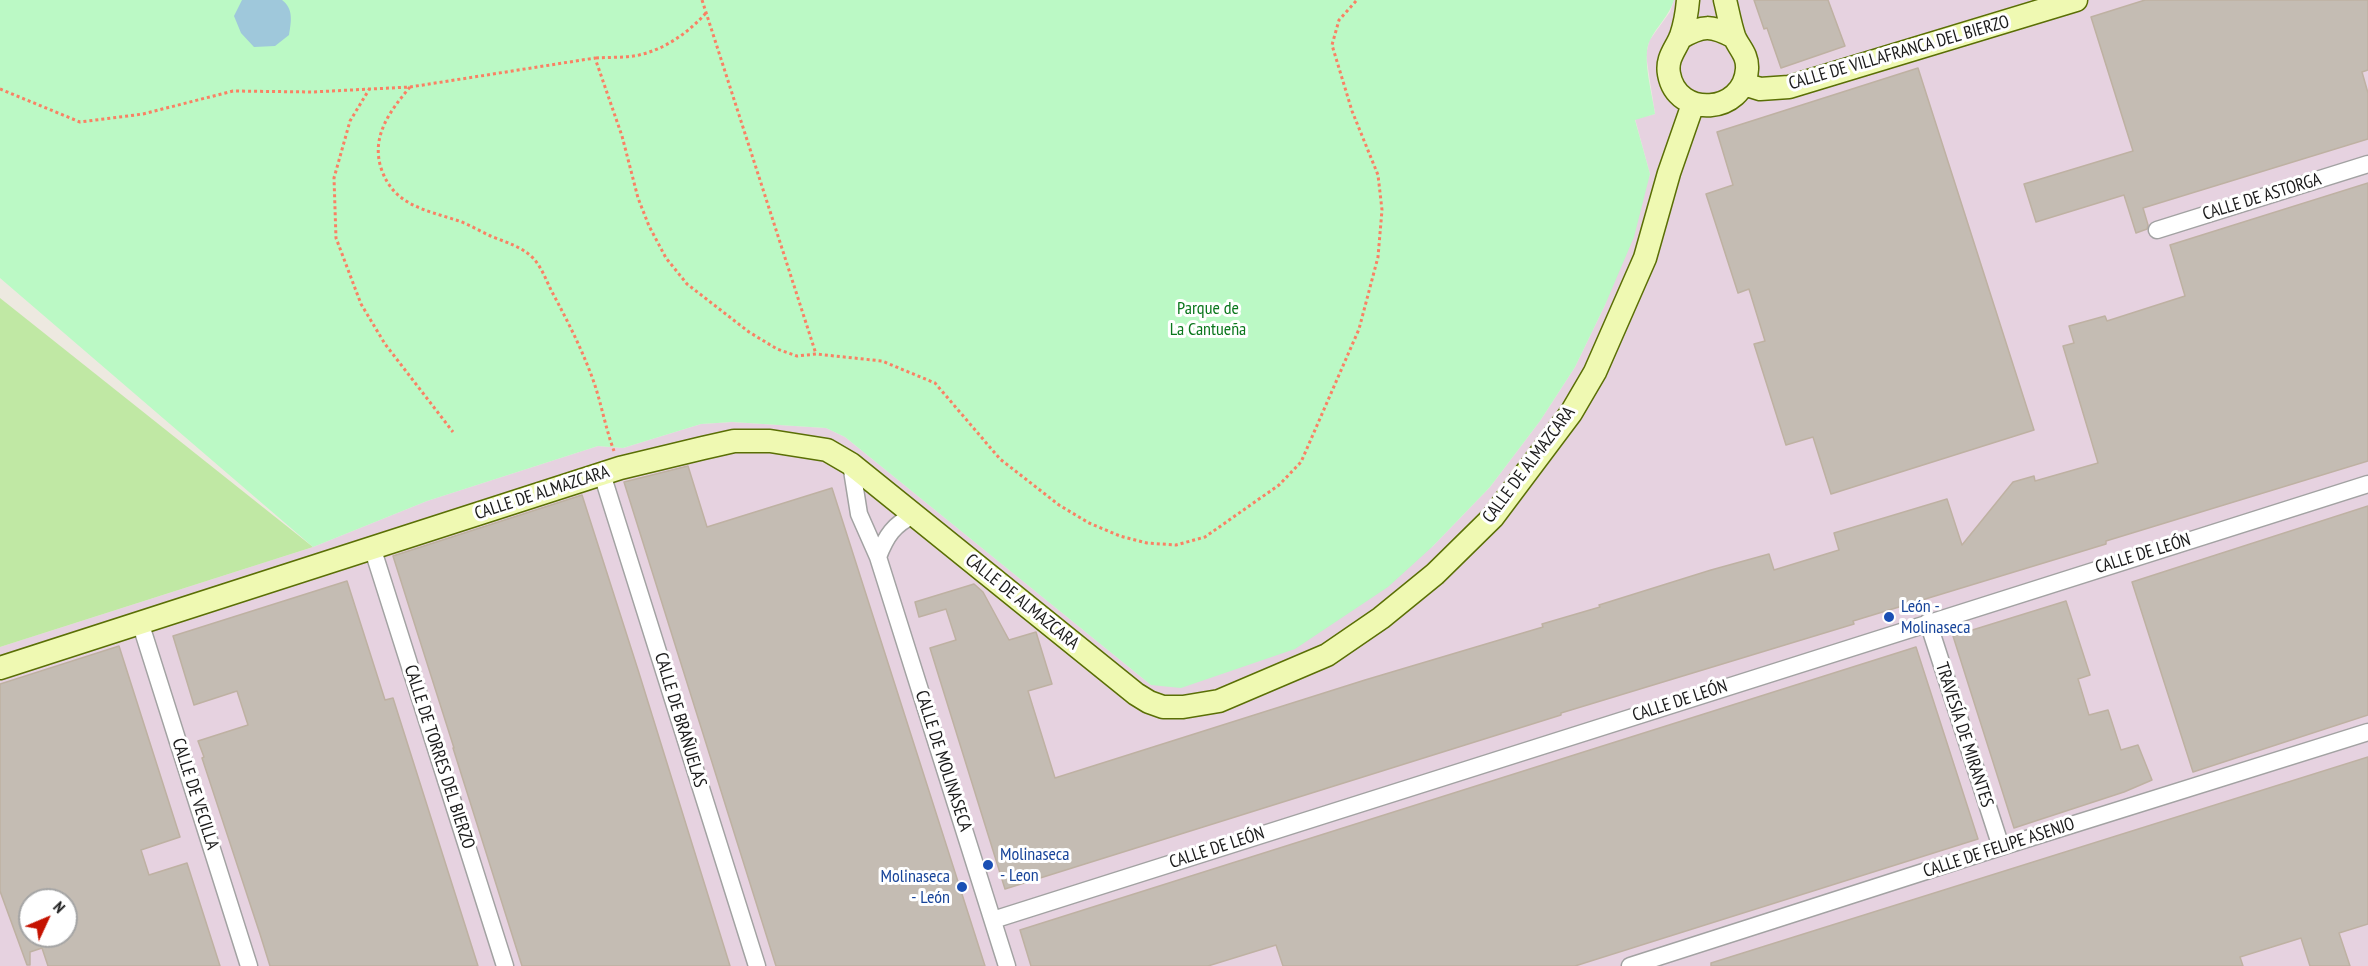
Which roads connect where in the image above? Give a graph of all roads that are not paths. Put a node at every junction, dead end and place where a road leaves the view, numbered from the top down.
1 (1688, 0) edge
2 (1725, 0) edge
3 (2076, 0) edge
4 (1734, 37) junction
5 (1680, 38) junction
6 (1744, 84) junction
7 (1693, 104) junction
8 (2368, 164) edge
9 (2157, 230) dead end
10 (851, 464) junction
11 (611, 471) junction
12 (2368, 484) edge
13 (914, 515) junction
14 (372, 547) junction
15 (878, 557) junction
16 (140, 622) junction
17 (1928, 622) junction
18 (0, 668) edge
19 (2368, 732) edge
20 (2001, 847) junction
21 (993, 920) junction
22 (249, 966) edge
23 (505, 966) edge
24 (757, 966) edge
25 (1008, 966) edge
26 (1630, 966) edge

1 - 5 street
2 - 4 street
3 - 6 street, CALLE DE VILLAFRANCA DEL BIERZO
4 - 5 street
4 - 6 street
5 - 7 street
6 - 7 street
7 - 13 street, CALLE DE ALMAZCARA
8 - 9 street, CALLE DE ASTORGA
10 - 11 street, CALLE DE ALMAZCARA
10 - 13 street, CALLE DE ALMAZCARA
10 - 15 street, CALLE DE MOLINASECA
11 - 14 street, CALLE DE ALMAZCARA
11 - 24 street, CALLE DE BRAÑUELAS
12 - 17 street, CALLE DE LEÓN
13 - 15 street
14 - 16 street, CALLE DE ALMAZCARA
14 - 23 street, CALLE DE TORRES DEL BIERZO
15 - 21 street, CALLE DE MOLINASECA
16 - 18 street, CALLE DE ALMAZCARA
16 - 22 street, CALLE DE VECILLA
17 - 20 street, TRAVESÍA DE MIRANTES
17 - 21 street, CALLE DE LEÓN
19 - 20 street, CALLE DE FELIPE ASENJO
20 - 26 street, CALLE DE FELIPE ASENJO
21 - 25 street, CALLE DE MOLINASECA

